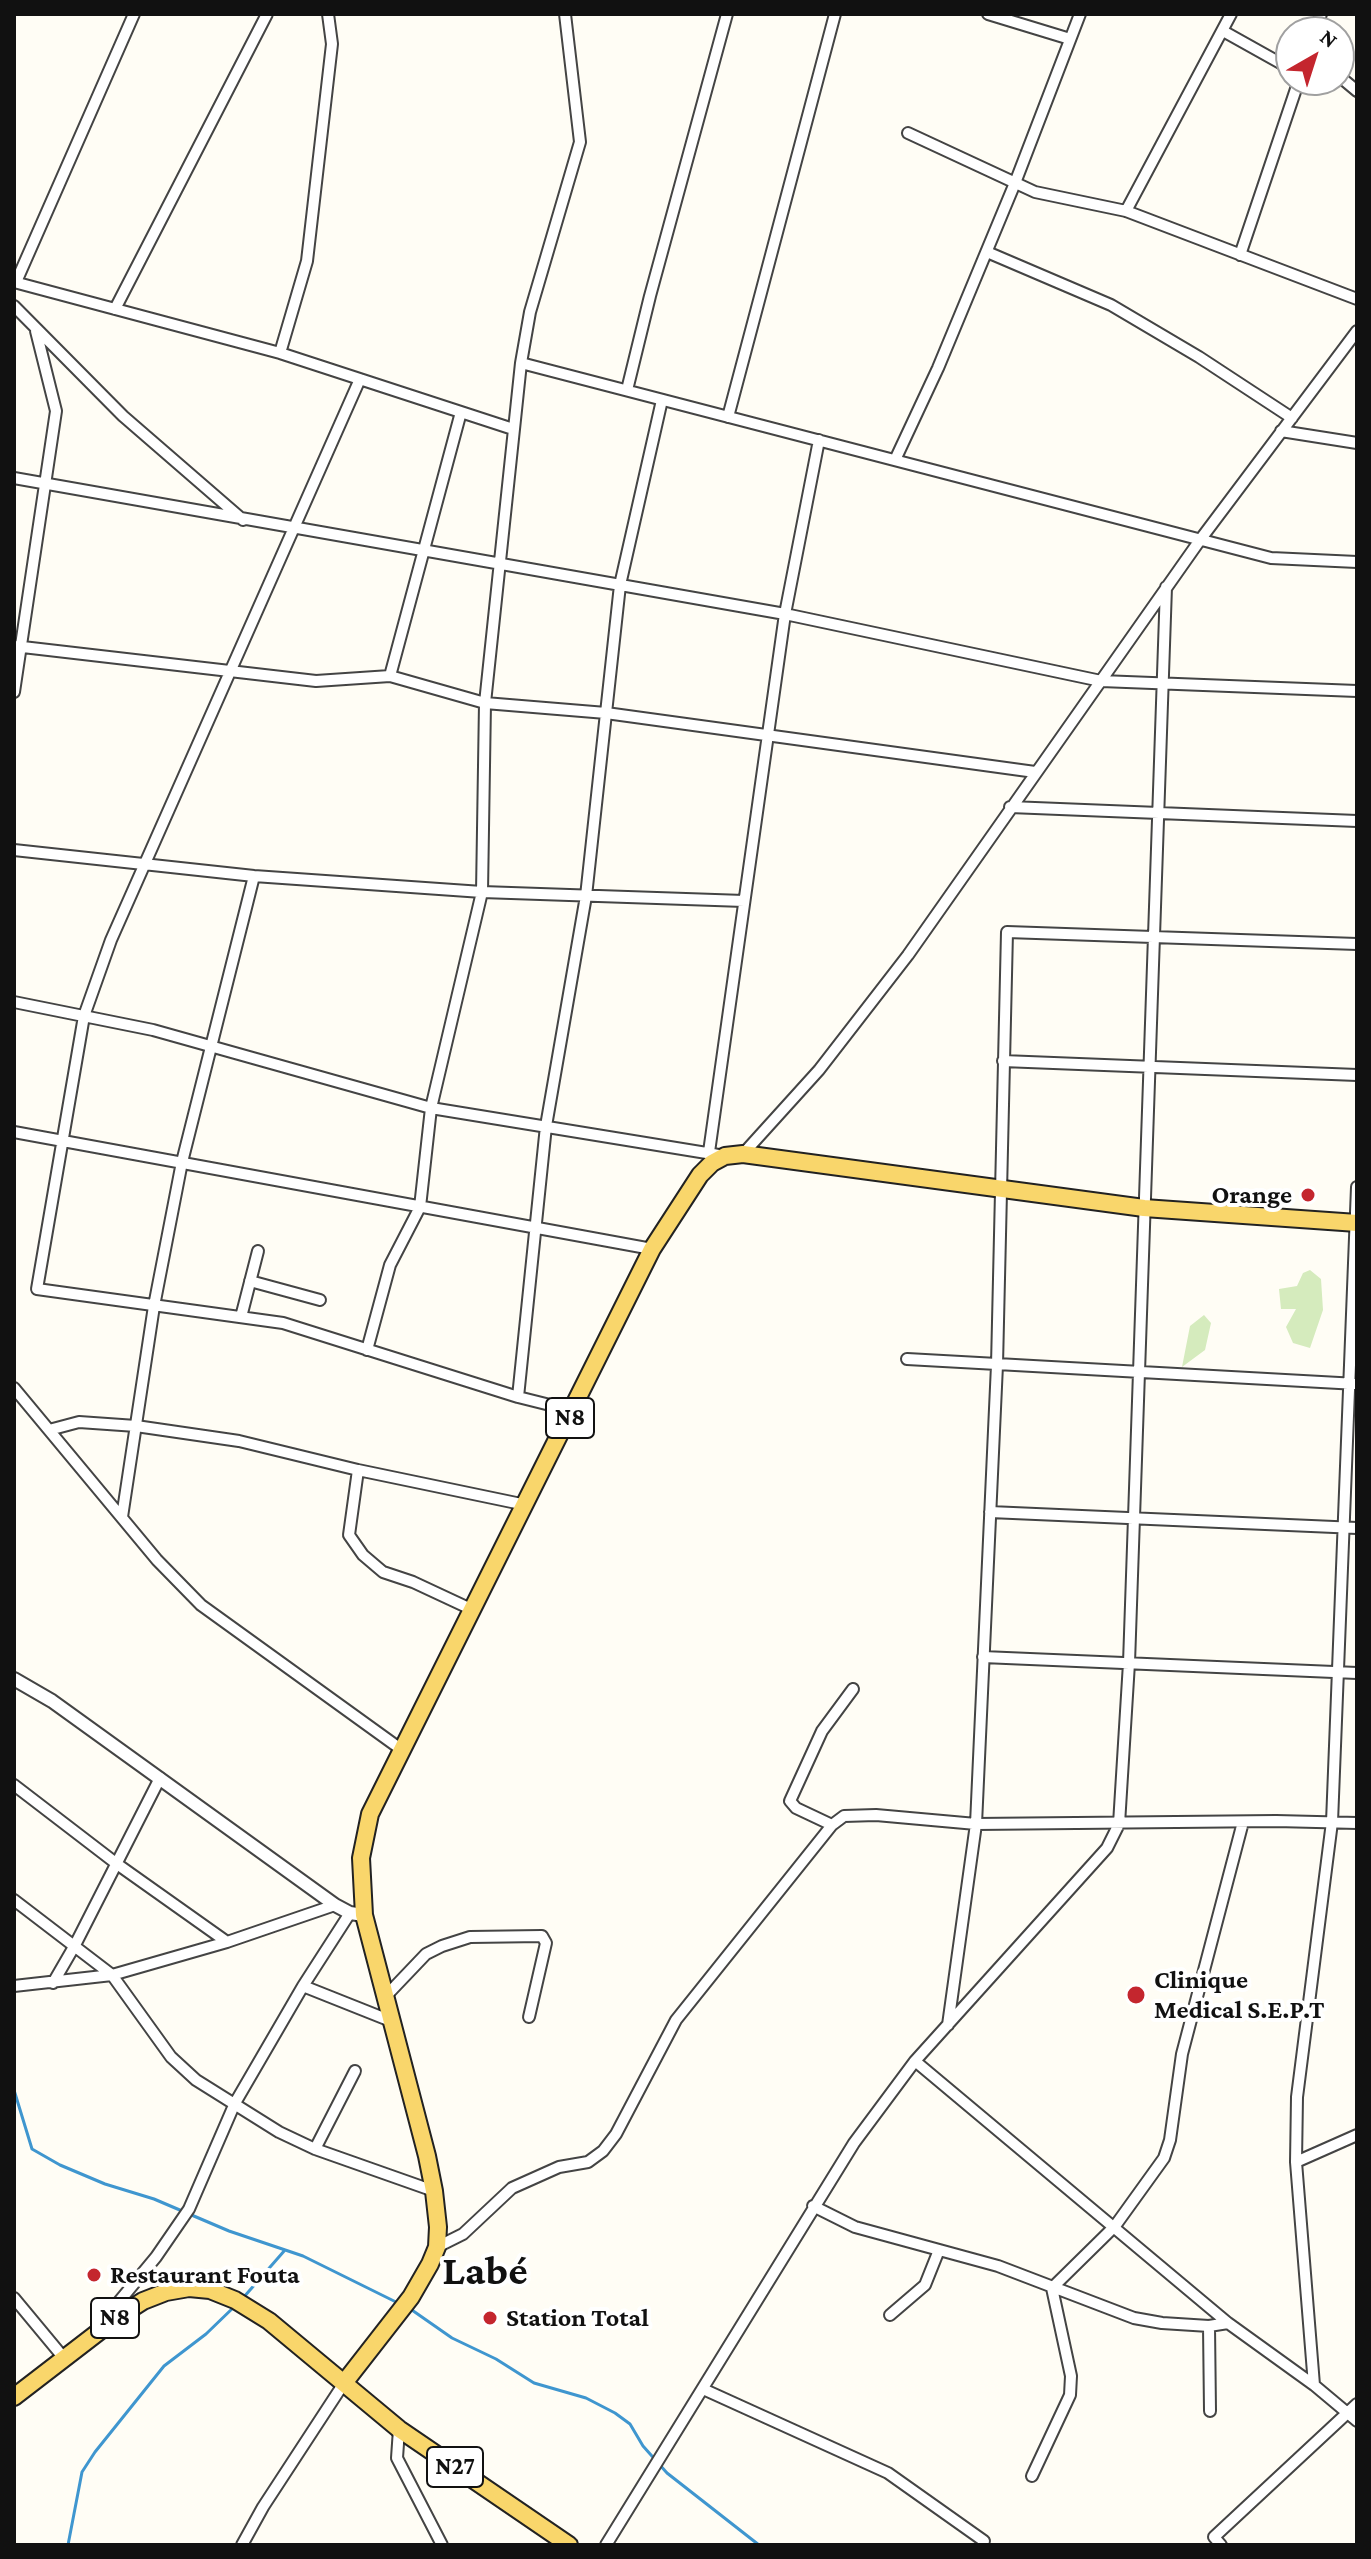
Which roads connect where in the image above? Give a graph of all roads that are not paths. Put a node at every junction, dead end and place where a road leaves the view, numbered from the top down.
1 (134, 14) edge
2 (267, 14) edge
3 (328, 14) edge
4 (565, 14) edge
5 (727, 14) edge
6 (835, 14) edge
7 (988, 14) edge
8 (1080, 14) edge
9 (1231, 14) edge
10 (1223, 31) junction
11 (1070, 39) junction
12 (1275, 60) edge
13 (1294, 96) edge
14 (908, 133) dead end
15 (1015, 183) junction
16 (1126, 211) junction
17 (987, 252) junction
18 (1240, 255) junction
19 (15, 282) edge
20 (1357, 299) edge
21 (14, 306) edge
22 (115, 309) junction
23 (36, 331) junction
24 (1357, 331) edge
25 (280, 353) junction
26 (521, 363) junction
27 (360, 379) junction
28 (627, 390) junction
29 (662, 400) junction
30 (461, 412) junction
31 (728, 417) junction
32 (1292, 418) junction
33 (513, 429) junction
34 (1281, 431) junction
35 (819, 440) junction
36 (1357, 443) edge
37 (895, 460) junction
38 (14, 478) edge
39 (47, 484) junction
40 (243, 520) junction
41 (294, 529) junction
42 (1200, 540) junction
43 (425, 551) junction
44 (1357, 562) edge
45 (499, 564) junction
46 (620, 585) junction
47 (1166, 587) junction
48 (785, 614) junction
49 (18, 647) edge
50 (231, 670) junction
51 (390, 676) junction
52 (1101, 681) junction
53 (1162, 685) junction
54 (1357, 691) edge
55 (14, 692) edge
56 (485, 703) junction
57 (606, 713) junction
58 (768, 733) junction
59 (1035, 772) junction
60 (1010, 807) junction
61 (1158, 813) junction
62 (1357, 821) edge
63 (14, 850) edge
64 (145, 864) junction
65 (254, 876) junction
66 (482, 892) junction
67 (586, 896) junction
68 (744, 901) junction
69 (1153, 937) junction
70 (1357, 944) edge
71 (14, 1002) edge
72 (84, 1016) junction
73 (210, 1046) junction
74 (1003, 1061) junction
75 (1148, 1067) junction
76 (1357, 1075) edge
77 (431, 1108) junction
78 (546, 1126) junction
79 (14, 1132) edge
80 (62, 1139) junction
81 (717, 1154) junction
82 (743, 1154) junction
83 (182, 1162) junction
84 (1357, 1187) edge
85 (1001, 1190) junction
86 (420, 1207) junction
87 (1144, 1208) junction
88 (1356, 1223) edge
89 (535, 1229) junction
90 (652, 1249) junction
91 (258, 1251) dead end
92 (250, 1281) junction
93 (320, 1300) dead end
94 (154, 1306) junction
95 (241, 1317) junction
96 (367, 1350) junction
97 (907, 1359) dead end
98 (997, 1365) junction
99 (1139, 1372) junction
100 (1353, 1383) edge
101 (14, 1388) edge
102 (518, 1397) junction
103 (574, 1411) junction
104 (136, 1426) junction
105 (49, 1430) junction
106 (358, 1470) junction
107 (526, 1505) junction
108 (990, 1512) junction
109 (122, 1517) junction
110 (1134, 1518) junction
111 (1344, 1527) junction
112 (1357, 1528) edge
113 (473, 1610) junction
114 (983, 1657) junction
115 (1129, 1663) junction
116 (1338, 1672) junction
117 (1357, 1673) edge
118 (14, 1679) edge
119 (853, 1689) dead end
120 (402, 1750) junction
121 (160, 1778) junction
122 (14, 1785) edge
123 (1243, 1822) junction
124 (1332, 1822) junction
125 (1357, 1823) edge
126 (976, 1824) junction
127 (1119, 1824) junction
128 (832, 1825) junction
129 (117, 1864) junction
130 (14, 1900) edge
131 (335, 1905) junction
132 (357, 1914) junction
133 (227, 1942) junction
134 (75, 1945) junction
135 (112, 1975) junction
136 (53, 1983) junction
137 (14, 1986) edge
138 (303, 1986) junction
139 (385, 1997) junction
140 (529, 2017) dead end
141 (391, 2021) junction
142 (948, 2026) junction
143 (915, 2061) junction
144 (355, 2071) dead end
145 (235, 2103) junction
146 (1357, 2135) edge
147 (315, 2149) junction
148 (1296, 2162) junction
149 (434, 2191) junction
150 (813, 2206) junction
151 (1115, 2226) junction
152 (437, 2247) junction
153 (939, 2250) junction
154 (1052, 2288) junction
155 (14, 2298) edge
156 (890, 2315) dead end
157 (118, 2317) junction
158 (1228, 2323) junction
159 (1209, 2326) junction
160 (63, 2357) junction
161 (344, 2383) junction
162 (1314, 2385) junction
163 (703, 2389) junction
164 (16, 2390) edge
165 (1357, 2404) edge
166 (1210, 2411) dead end
167 (1347, 2411) junction
168 (1357, 2421) edge
169 (399, 2429) junction
170 (1032, 2476) dead end
171 (984, 2541) dead end
172 (242, 2545) edge
173 (442, 2545) edge
174 (569, 2545) edge
175 (606, 2545) edge
176 (1221, 2545) edge

1 - 19 street
2 - 22 street
3 - 25 street
4 - 26 street
5 - 28 street
6 - 31 street
7 - 11 street
8 - 11 street
9 - 10 street
10 - 12 street
10 - 16 street
11 - 15 street
13 - 18 street
14 - 15 street
15 - 16 street
15 - 17 street
16 - 18 street
17 - 32 street
17 - 37 street
18 - 20 street
19 - 22 street
21 - 23 street
22 - 25 street
23 - 39 street
23 - 40 street
24 - 32 street
25 - 27 street
26 - 28 street
26 - 33 street
27 - 30 street
27 - 41 street
28 - 29 street
29 - 31 street
29 - 46 street
30 - 33 street
30 - 43 street
31 - 35 street
32 - 34 street
33 - 45 street
34 - 36 street
34 - 42 street
35 - 37 street
35 - 48 street
37 - 42 street
38 - 39 street
39 - 40 street
39 - 49 street
40 - 41 street
41 - 43 street
41 - 50 street
42 - 44 street
42 - 47 street
43 - 45 street
43 - 51 street
45 - 46 street
45 - 56 street
46 - 48 street
46 - 57 street
47 - 52 street
47 - 53 street
48 - 52 street
48 - 58 street
49 - 50 street
49 - 55 street
50 - 51 street
50 - 64 street
51 - 56 street
52 - 53 street
52 - 59 street
53 - 54 street
53 - 61 street
56 - 57 street
56 - 66 street
57 - 58 street
57 - 67 street
58 - 59 street
58 - 68 street
59 - 60 street
60 - 61 street
60 - 82 street
61 - 62 street
61 - 69 street
63 - 64 street
64 - 65 street
64 - 72 street
65 - 66 street
65 - 73 street
66 - 67 street
66 - 77 street
67 - 68 street
67 - 78 street
68 - 81 street
69 - 70 street
69 - 74 street
69 - 75 street
71 - 72 street
72 - 73 street
72 - 80 street
73 - 77 street
73 - 83 street
74 - 75 street
74 - 85 street
75 - 76 street
75 - 87 street
77 - 78 street
77 - 86 street
78 - 81 street
78 - 89 street
79 - 80 street
80 - 83 street
80 - 94 street
81 - 82 main road
81 - 90 main road, N8
82 - 85 main road
83 - 86 street
83 - 94 street
84 - 88 street
85 - 87 main road
85 - 98 street
86 - 89 street
86 - 96 street
87 - 88 main road
87 - 99 street
88 - 100 street
89 - 90 street
89 - 102 street
90 - 103 main road, N8
91 - 92 street
92 - 93 street
92 - 95 street
94 - 95 street
94 - 104 street
95 - 96 street
96 - 102 street
97 - 98 street
98 - 99 street
98 - 108 street
99 - 100 street
99 - 110 street
100 - 111 street
101 - 105 street
102 - 103 street
103 - 107 main road, N8
104 - 105 street
104 - 106 street
104 - 109 street
105 - 109 street
106 - 107 street
106 - 113 street
107 - 113 main road, N8
108 - 110 street
108 - 114 street
109 - 120 street
110 - 111 street
110 - 115 street
111 - 112 street
111 - 116 street
113 - 120 main road, N8
114 - 115 street
114 - 126 street
115 - 116 street
115 - 127 street
116 - 117 street
116 - 124 street
118 - 121 street
119 - 128 street
120 - 132 main road, N8
121 - 129 street
121 - 131 street
122 - 129 street
123 - 124 street
123 - 127 street
123 - 151 street
124 - 125 street
124 - 148 street
126 - 127 street
126 - 128 street
126 - 142 street
127 - 142 street
128 - 152 street
129 - 133 street
129 - 134 street
130 - 134 street
131 - 132 street
131 - 133 street
132 - 138 street
132 - 139 main road, N8
133 - 135 street
134 - 135 street
134 - 136 street
135 - 136 street
135 - 145 street
136 - 137 street
138 - 141 street
138 - 145 street
139 - 140 street
139 - 141 main road, N8
141 - 149 main road, N8
142 - 143 street
143 - 150 street
143 - 151 street
144 - 147 street
145 - 147 street
145 - 157 street
146 - 148 street
147 - 149 street
148 - 162 street
149 - 152 main road, N8
150 - 153 street
150 - 163 street
151 - 154 street
151 - 158 street
152 - 161 main road, N8
153 - 154 street
153 - 156 street
154 - 159 street
154 - 170 street
155 - 160 street
157 - 160 main road, N8
157 - 161 main road, N8
158 - 159 street
158 - 162 street
159 - 166 street
160 - 164 main road, N8
161 - 169 main road, N27
161 - 172 street
162 - 167 street
163 - 171 street
163 - 175 street
165 - 167 street
167 - 168 street
167 - 176 street
169 - 173 street
169 - 174 main road, N27

